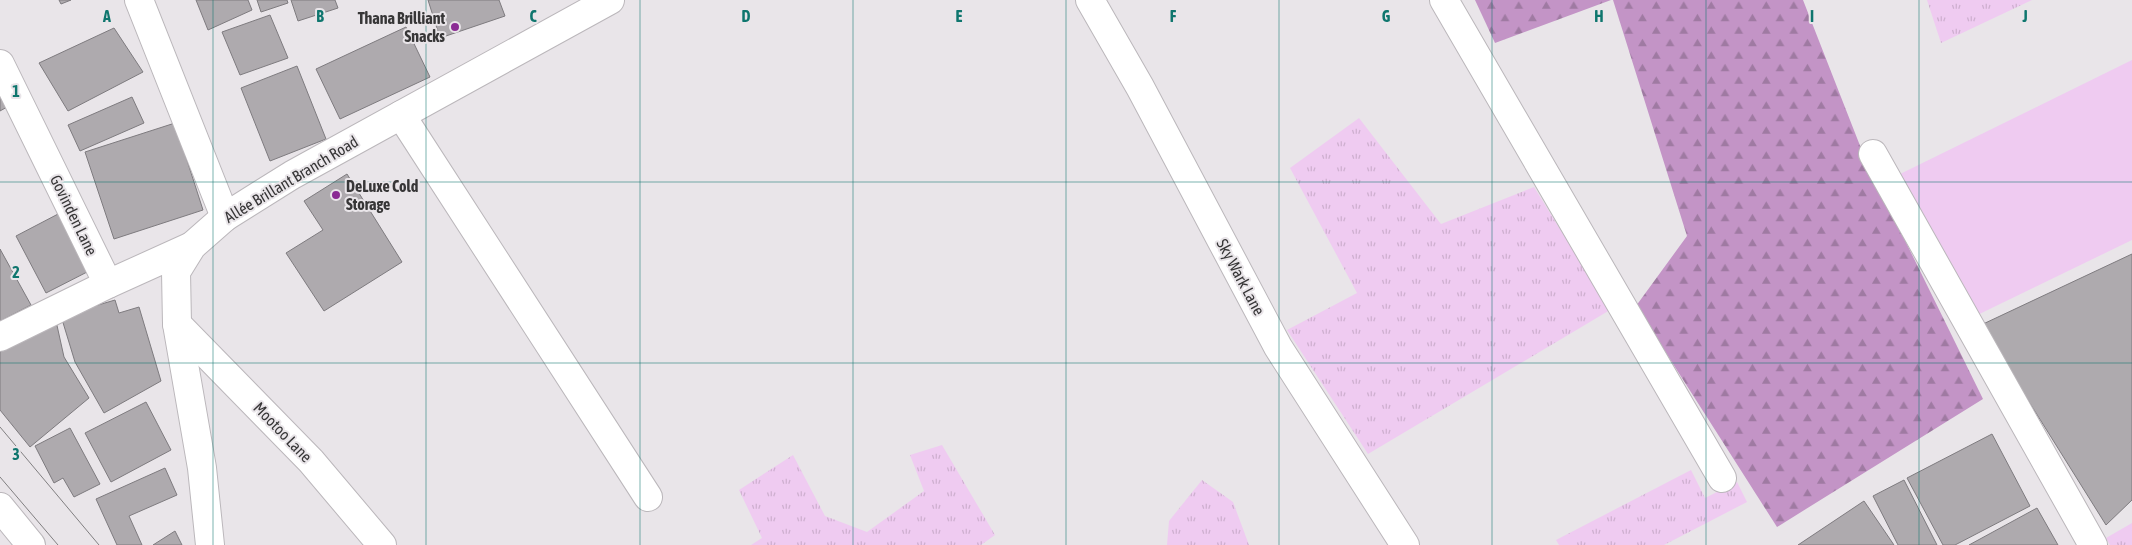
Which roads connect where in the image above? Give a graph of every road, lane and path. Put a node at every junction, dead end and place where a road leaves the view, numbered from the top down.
1 (139, 0) edge
2 (610, 0) edge
3 (1090, 0) edge
4 (1444, 0) edge
5 (0, 64) edge
6 (401, 115) junction
7 (1873, 154) dead end
8 (226, 218) junction
9 (192, 246) junction
10 (108, 284) junction
11 (177, 324) junction
12 (0, 337) edge
13 (1722, 478) dead end
14 (648, 497) dead end
15 (0, 507) edge
16 (31, 545) edge
17 (210, 545) edge
18 (382, 545) edge
19 (1405, 545) edge
20 (2093, 545) edge

1 - 8 street
2 - 6 street, Allée Brillant Branch Road
3 - 19 street, Sky Wark Lane
4 - 13 street
5 - 10 street, Govinden Lane
6 - 8 street, Allée Brillant Branch Road
6 - 14 street
7 - 20 street
8 - 9 street, Allée Brillant Branch Road
9 - 10 street
9 - 11 street, Allée Brillant Branch Road
10 - 12 street
11 - 17 street, Allée Brillant Branch Road
11 - 18 street, Mootoo Lane
15 - 16 street

